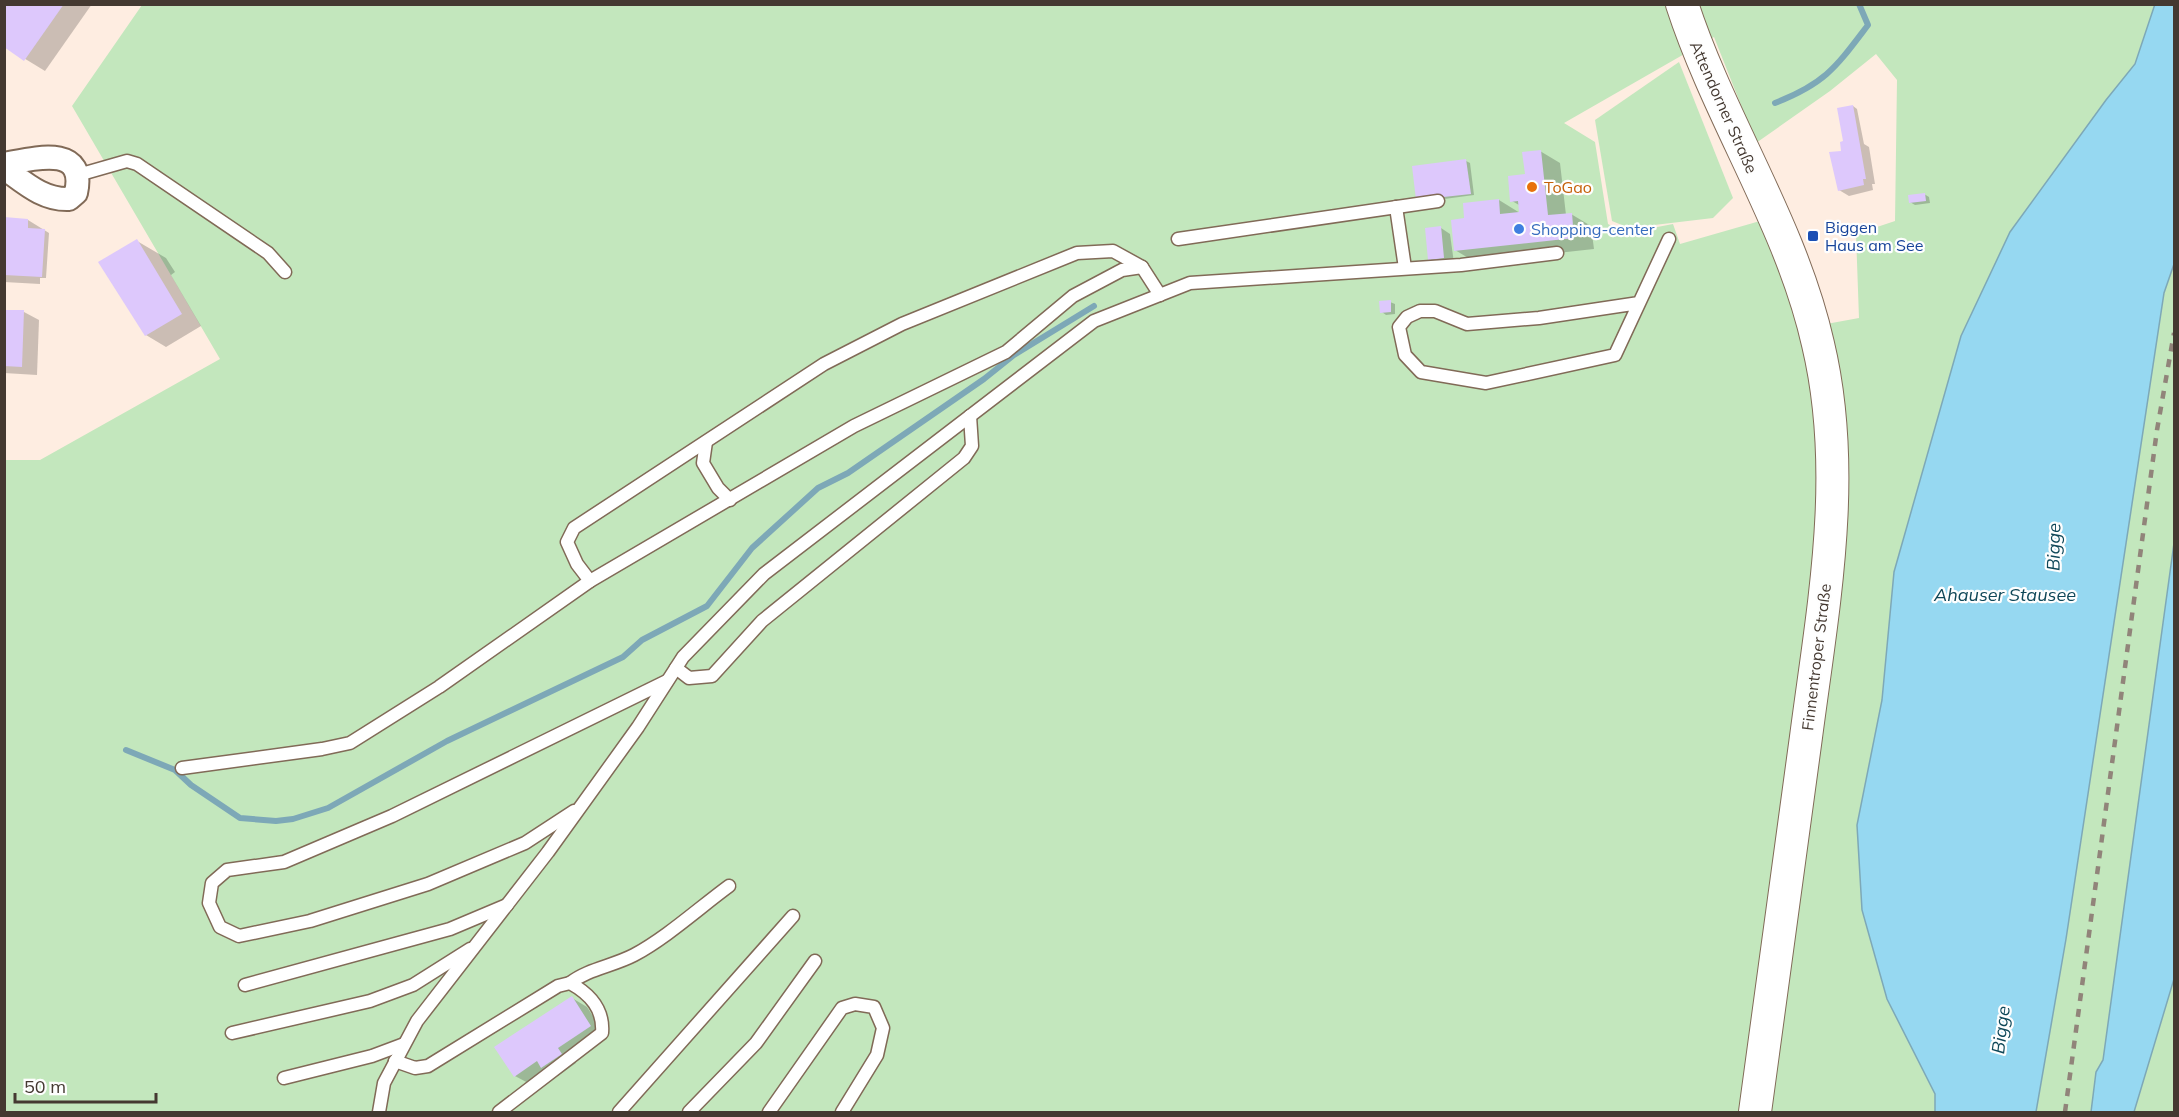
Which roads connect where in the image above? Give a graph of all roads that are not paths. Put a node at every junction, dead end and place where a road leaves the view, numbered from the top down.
1 (1682, 4) edge
2 (4, 166) edge
3 (78, 175) junction
4 (1438, 201) dead end
5 (1396, 207) junction
6 (1770, 208) joint
7 (1178, 239) dead end
8 (1669, 239) dead end
9 (1557, 253) dead end
10 (1142, 267) junction
11 (1405, 268) junction
12 (285, 272) dead end
13 (1160, 295) junction
14 (1639, 303) junction
15 (970, 416) junction
16 (706, 442) junction
17 (730, 500) junction
18 (590, 581) junction
19 (676, 668) junction
20 (667, 681) junction
21 (182, 768) dead end
22 (580, 807) junction
23 (729, 886) dead end
24 (508, 904) junction
25 (793, 916) dead end
26 (477, 945) junction
27 (815, 961) dead end
28 (570, 983) junction
29 (245, 985) dead end
30 (232, 1033) dead end
31 (404, 1044) junction
32 (395, 1061) junction
33 (284, 1078) dead end
34 (379, 1113) edge
35 (499, 1113) edge
36 (620, 1113) edge
37 (689, 1113) edge
38 (769, 1113) edge
39 (842, 1113) edge
40 (1755, 1113) edge

1 - 6 main road, Attendorner Straße
2 - 3 street
2 - 3 street
3 - 12 lane
4 - 5 lane
5 - 7 lane
5 - 11 lane
6 - 40 main road, Finnentroper Straße
8 - 14 lane
9 - 11 lane
10 - 13 lane
10 - 16 lane
10 - 17 lane
11 - 13 lane
13 - 15 lane
14 - 14 lane
15 - 19 lane
15 - 19 lane
16 - 17 lane
16 - 18 lane
17 - 18 lane
18 - 21 lane
19 - 20 lane
20 - 22 lane
20 - 22 lane
22 - 24 lane
23 - 28 lane
24 - 26 lane
24 - 29 lane
25 - 36 lane
26 - 30 lane
26 - 31 lane
27 - 37 lane
28 - 32 lane
28 - 35 lane
31 - 32 lane
31 - 33 lane
32 - 34 lane
38 - 39 lane

